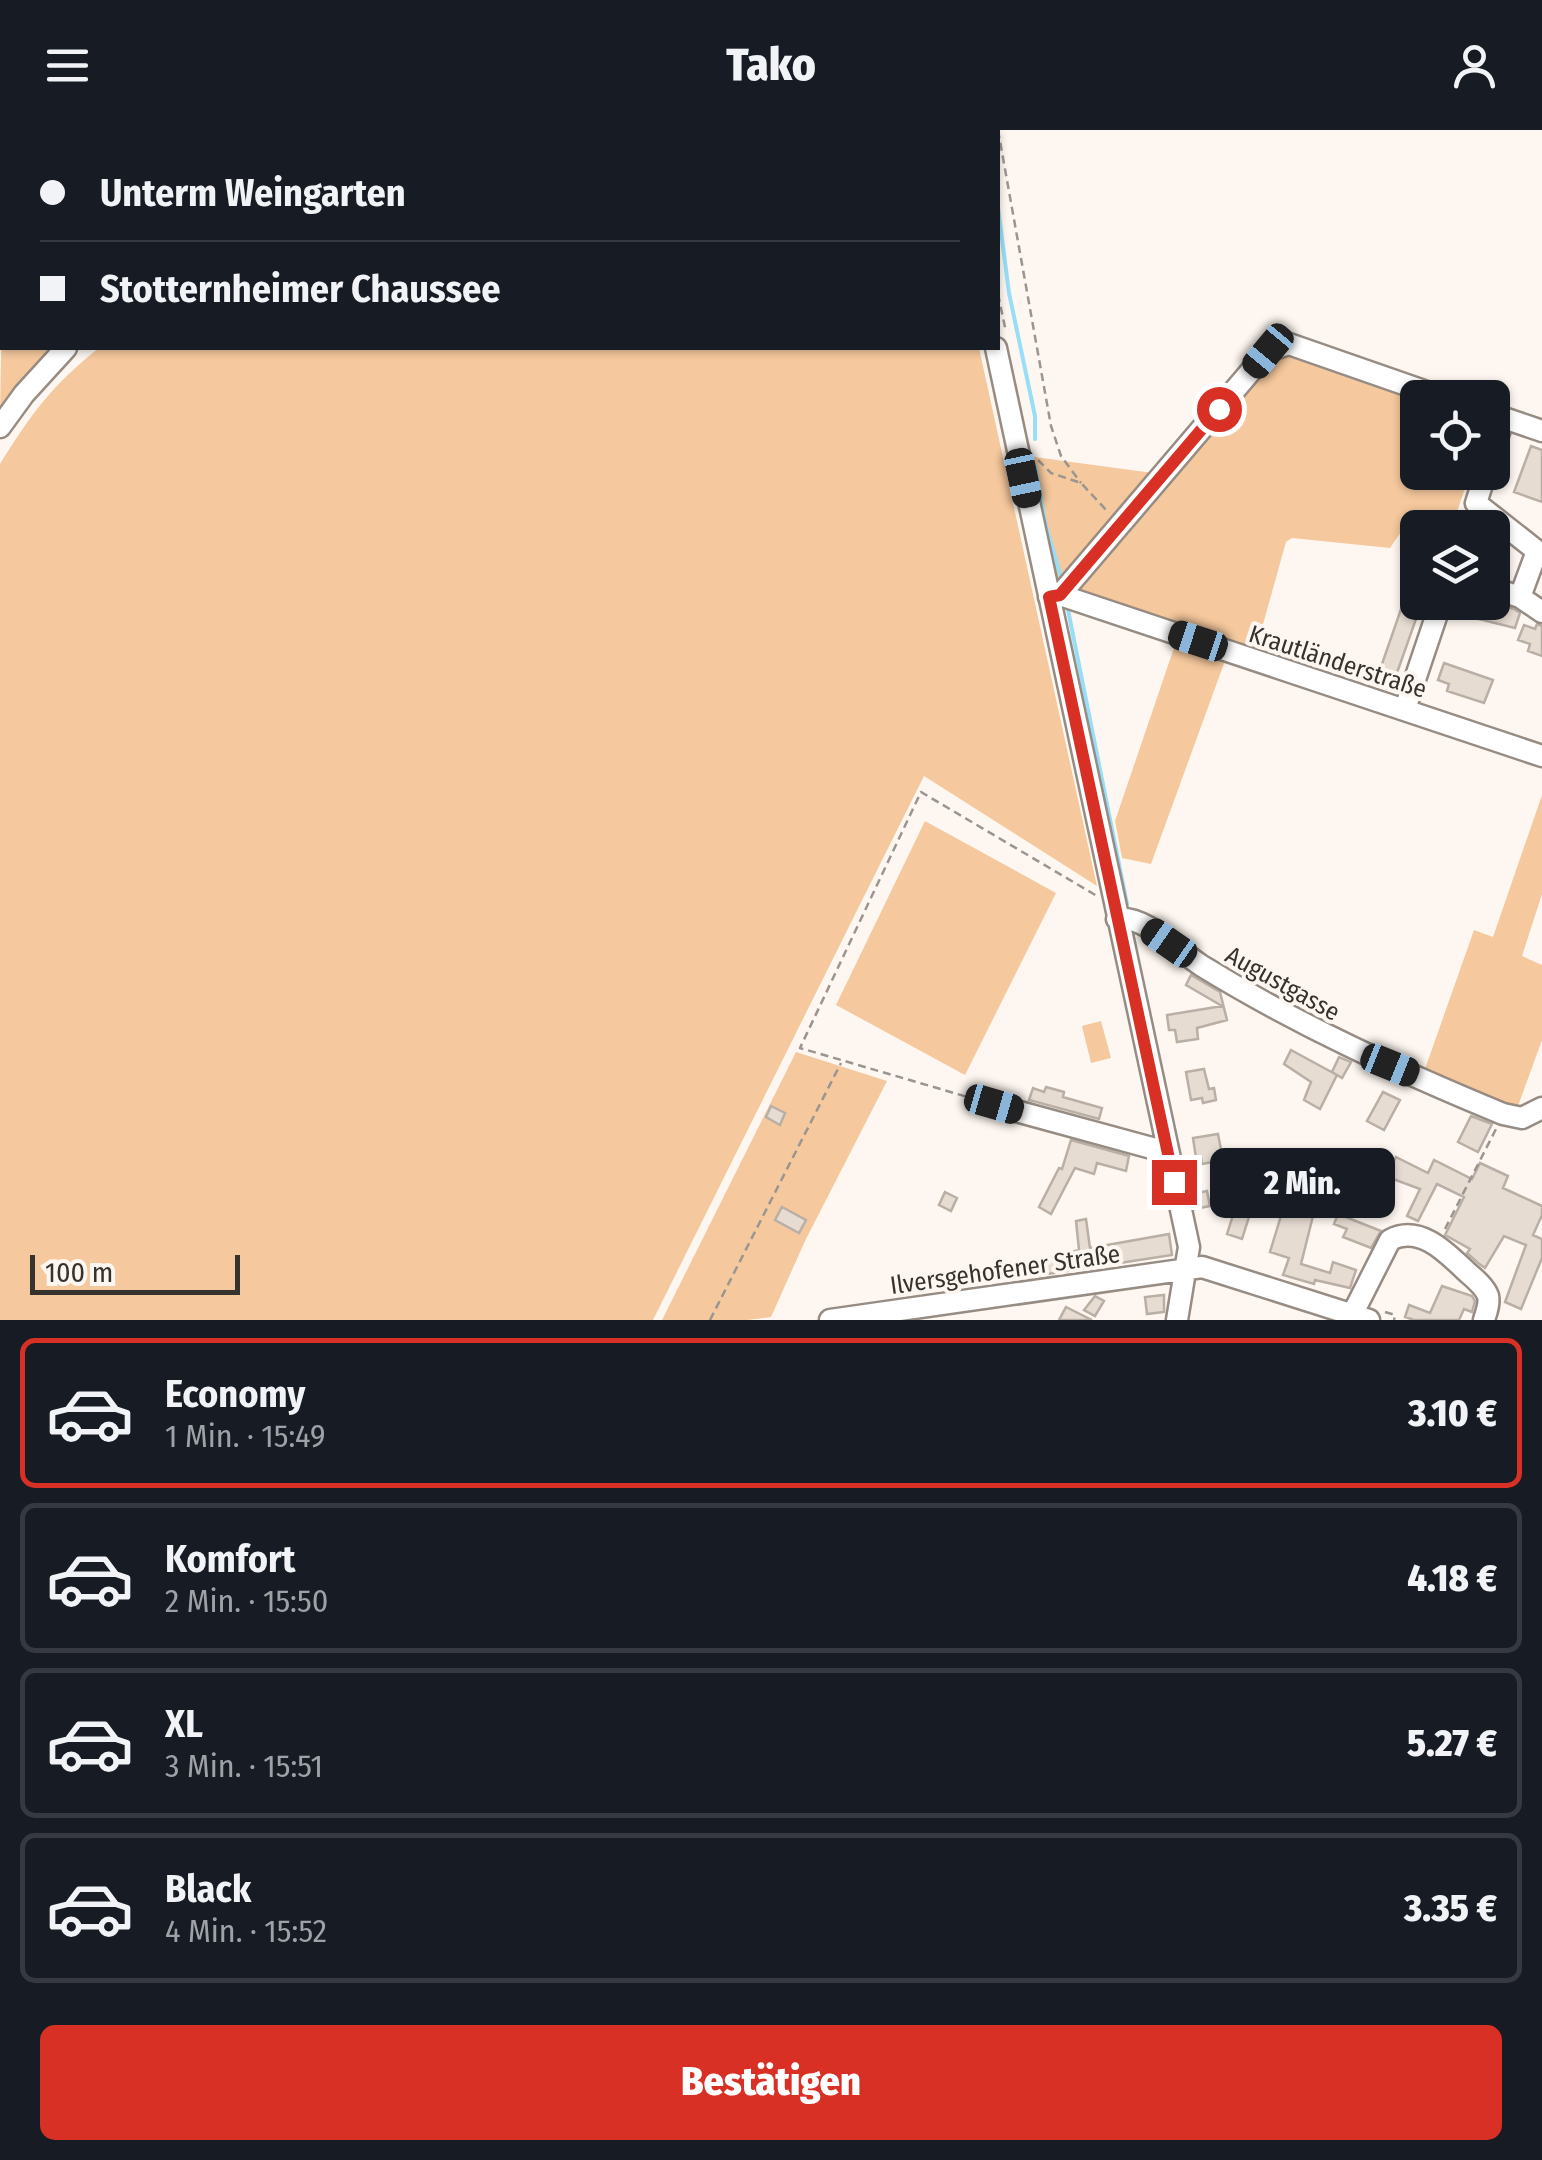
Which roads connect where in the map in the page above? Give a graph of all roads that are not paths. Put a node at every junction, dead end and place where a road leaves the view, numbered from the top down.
1 (1001, 339) edge
2 (64, 350) edge
3 (1400, 383) edge
4 (1510, 420) edge
5 (0, 426) edge
6 (1542, 431) edge
7 (1480, 490) edge
8 (1510, 594) edge
9 (1054, 596) junction
10 (1520, 597) junction
11 (1542, 612) edge
12 (1434, 620) edge
13 (1404, 709) junction
14 (1542, 756) edge
15 (1114, 909) junction
16 (994, 1104) road end
17 (1542, 1108) edge
18 (1167, 1148) junction
19 (1187, 1268) junction
20 (1361, 1317) edge
21 (830, 1320) edge
22 (1177, 1320) edge
23 (1484, 1320) edge

1 - 9 street
2 - 5 street
3 - 9 street
4 - 6 street
7 - 10 street
8 - 10 street
9 - 13 street, Krautländerstraße
9 - 15 street
10 - 11 street
12 - 13 street
13 - 14 street, Krautländerstraße
15 - 17 street, Augustgasse
15 - 18 street
16 - 18 street
18 - 19 street
19 - 20 street, Ilversgehofener Straße
19 - 21 street, Ilversgehofener Straße
19 - 22 street
20 - 23 street

